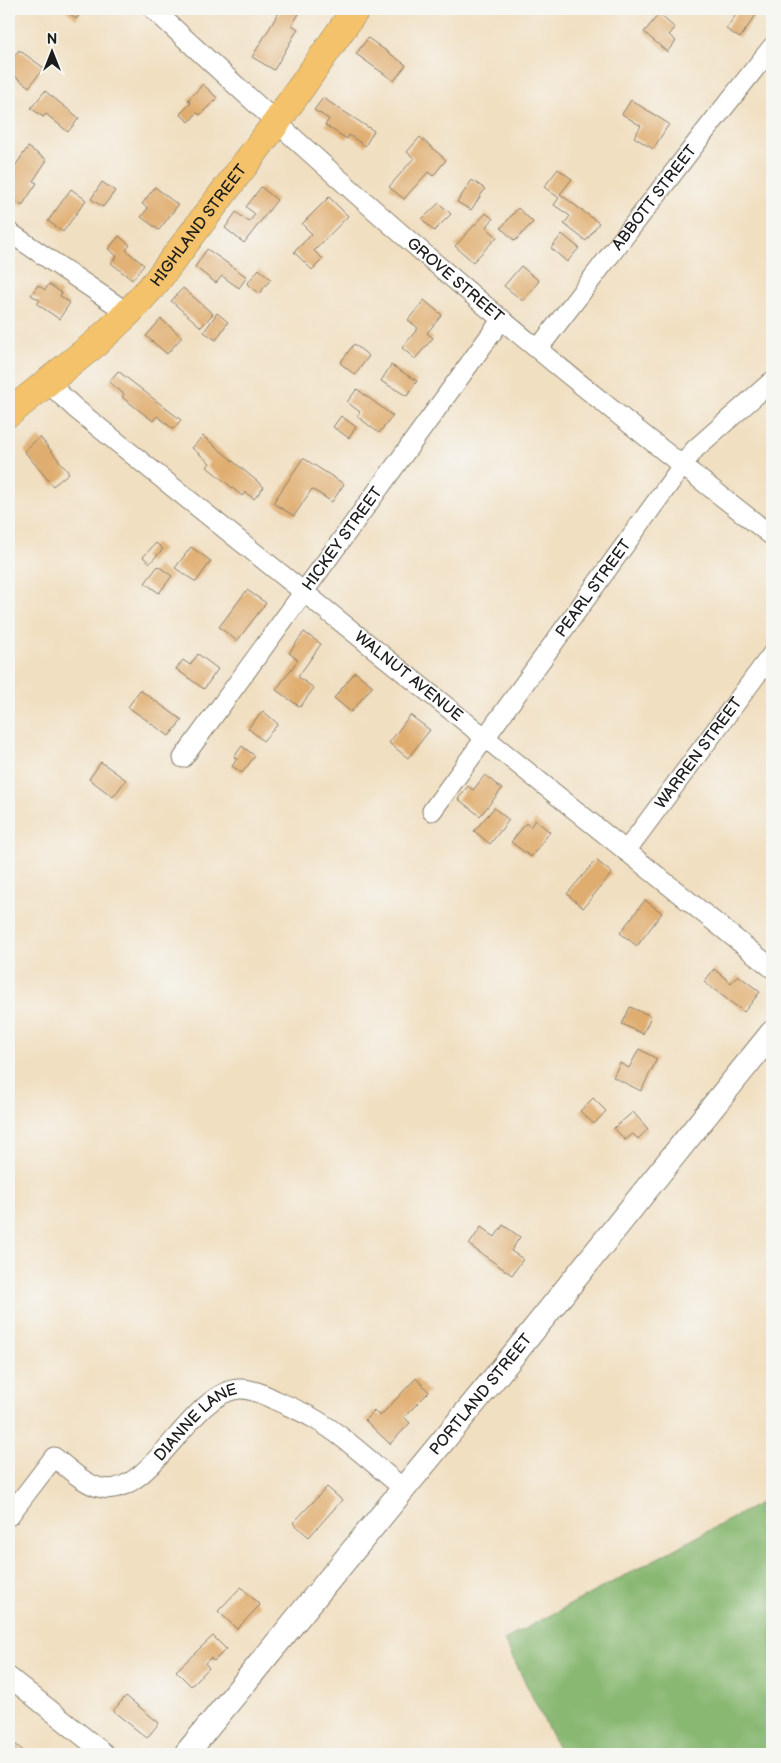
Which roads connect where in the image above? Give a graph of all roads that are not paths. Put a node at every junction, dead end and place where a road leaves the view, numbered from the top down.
1 (153, 9) edge
2 (356, 9) edge
3 (772, 47) edge
4 (276, 123) junction
5 (9, 232) edge
6 (128, 313) junction
7 (502, 319) junction
8 (538, 349) junction
9 (772, 381) edge
10 (48, 382) junction
11 (9, 412) edge
12 (682, 466) junction
13 (772, 536) edge
14 (305, 592) junction
15 (772, 654) edge
16 (486, 737) junction
17 (183, 758) dead end
18 (432, 811) dead end
19 (626, 852) junction
20 (772, 968) edge
21 (769, 1043) edge
22 (403, 1488) junction
23 (9, 1516) edge
24 (9, 1677) edge
25 (105, 1754) edge
26 (186, 1754) edge

1 - 4 street, GROVE STREET
2 - 4 highway, HIGHLAND STREET
3 - 8 street, ABBOTT STREET
4 - 6 highway, HIGHLAND STREET
4 - 7 street, GROVE STREET
5 - 6 street
6 - 10 highway, HIGHLAND STREET
7 - 8 street, GROVE STREET
7 - 14 street, HICKEY STREET
8 - 12 street, GROVE STREET
9 - 12 street, PEARL STREET
10 - 11 highway, HIGHLAND STREET
10 - 14 street, WALNUT AVENUE
12 - 13 street, GROVE STREET
12 - 16 street, PEARL STREET
14 - 16 street, WALNUT AVENUE
14 - 17 street, HICKEY STREET
15 - 19 street, WARREN STREET
16 - 18 street, PEARL STREET
16 - 19 street, WALNUT AVENUE
19 - 20 street, WALNUT AVENUE
21 - 22 street, PORTLAND STREET
22 - 23 street, DIANNE LANE
22 - 26 street, PORTLAND STREET
24 - 25 street

